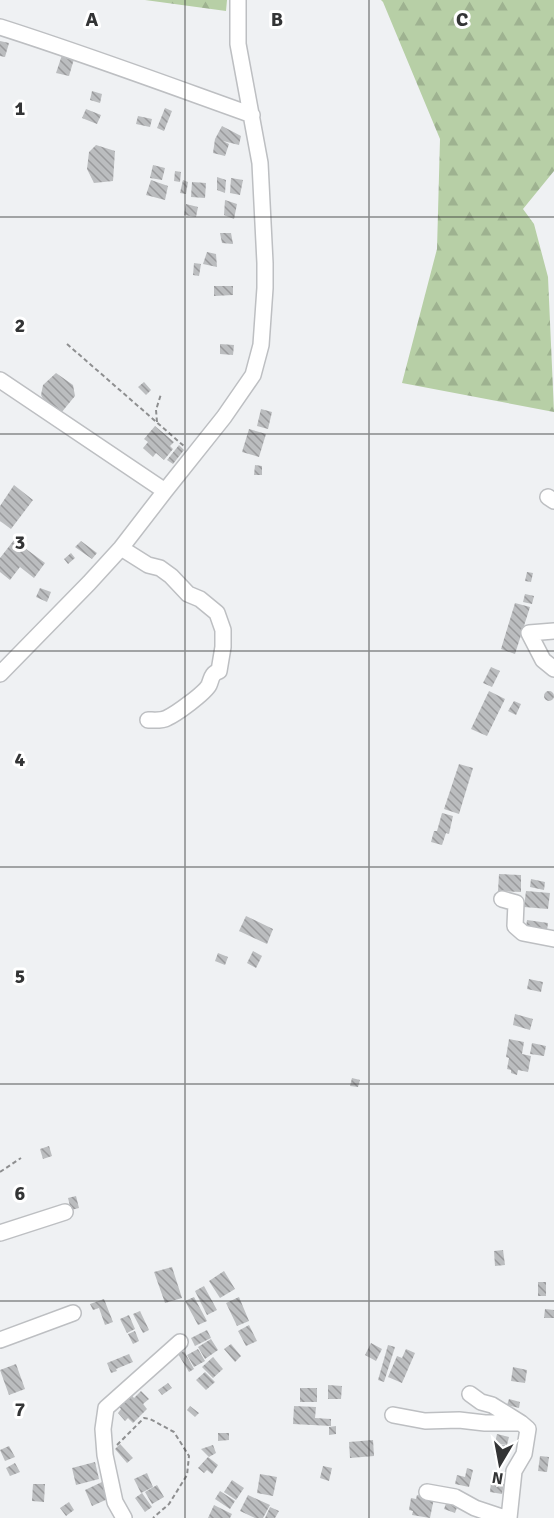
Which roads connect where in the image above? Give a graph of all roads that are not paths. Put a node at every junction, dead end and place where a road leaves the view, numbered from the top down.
1 (238, 0) edge
2 (0, 27) edge
3 (252, 115) junction
4 (0, 380) edge
5 (165, 491) junction
6 (121, 548) junction
7 (554, 631) edge
8 (554, 669) edge
9 (0, 674) edge
10 (148, 720) dead end
11 (502, 898) dead end
12 (554, 939) edge
13 (65, 1212) dead end
14 (0, 1233) edge
15 (73, 1312) dead end
16 (0, 1340) edge
17 (180, 1342) dead end
18 (470, 1394) dead end
19 (393, 1415) dead end
20 (521, 1423) junction
21 (427, 1492) dead end
22 (124, 1518) edge
23 (507, 1518) edge

1 - 3 street
2 - 3 street
3 - 5 street
4 - 5 street
5 - 6 street
6 - 9 street
6 - 10 street
7 - 8 street
11 - 12 street
13 - 14 street
15 - 16 street
17 - 22 street
18 - 20 street
19 - 20 street
20 - 23 street
21 - 23 street

